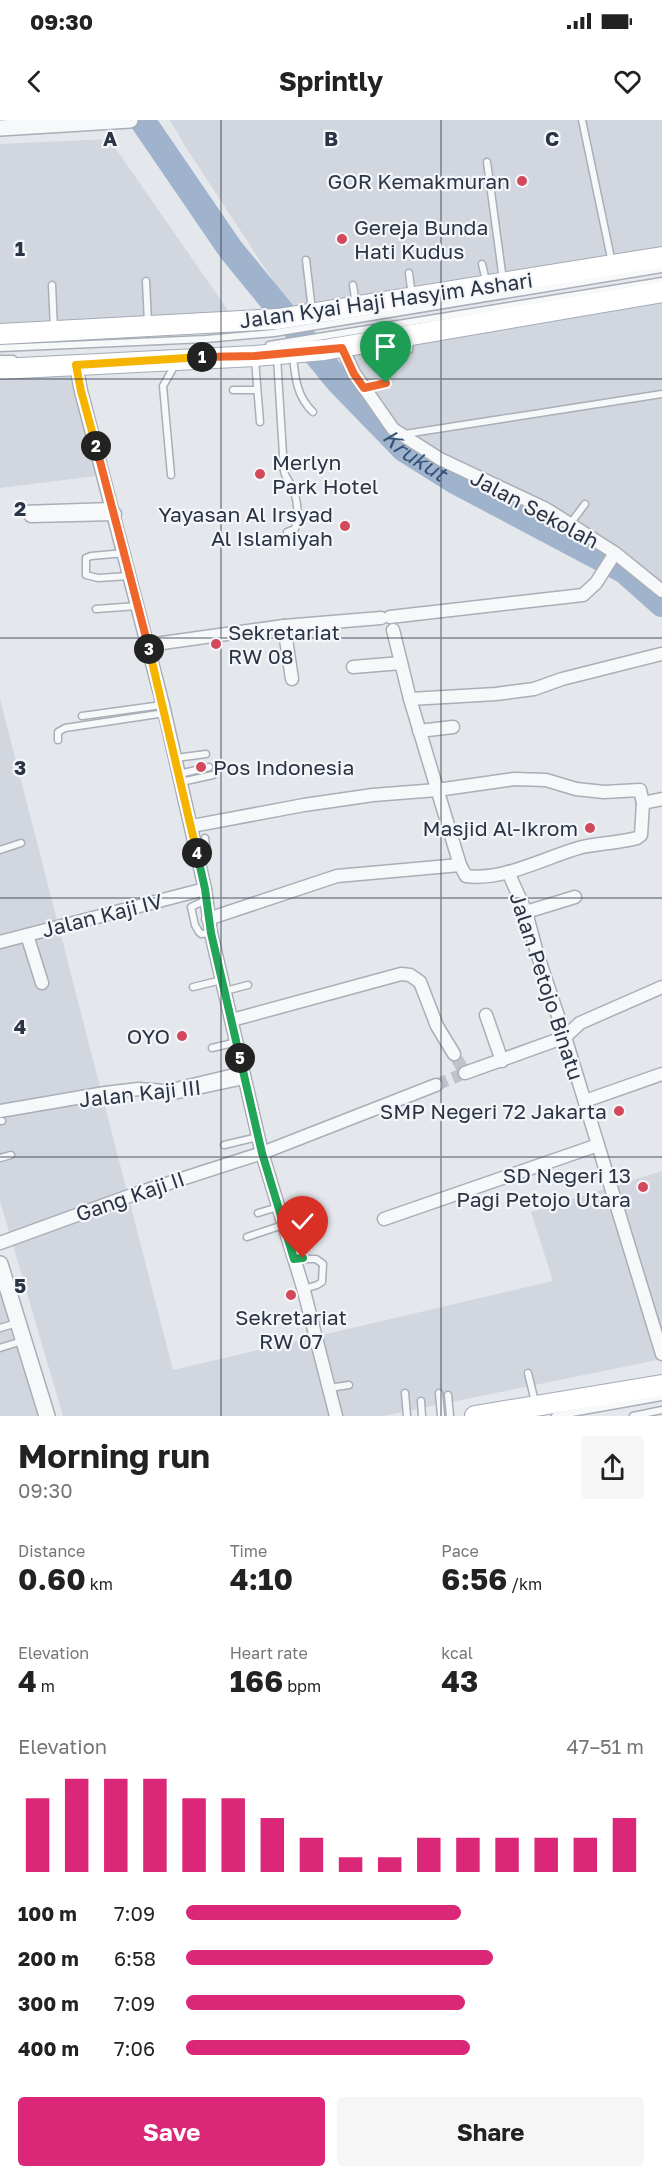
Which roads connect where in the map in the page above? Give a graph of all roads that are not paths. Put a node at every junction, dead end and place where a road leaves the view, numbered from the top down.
1 (582, 120) edge
2 (116, 121) edge
3 (0, 128) edge
4 (487, 162) dead end
5 (662, 256) edge
6 (306, 260) dead end
7 (482, 264) dead end
8 (612, 265) junction
9 (662, 269) edge
10 (409, 273) dead end
11 (146, 281) dead end
12 (52, 285) dead end
13 (353, 285) dead end
14 (495, 285) junction
15 (662, 291) edge
16 (412, 298) junction
17 (356, 307) junction
18 (297, 322) junction
19 (148, 327) junction
20 (54, 331) junction
21 (0, 334) edge
22 (327, 345) junction
23 (0, 348) edge
24 (280, 350) junction
25 (24, 358) dead end
26 (0, 359) edge
27 (178, 359) junction
28 (76, 365) junction
29 (0, 369) edge
30 (386, 383) dead end
31 (364, 388) junction
32 (232, 390) dead end
33 (256, 390) junction
34 (662, 394) edge
35 (314, 412) dead end
36 (260, 422) dead end
37 (400, 435) junction
38 (171, 475) dead end
39 (585, 504) dead end
40 (113, 510) junction
41 (27, 512) dead end
42 (570, 524) junction
43 (287, 532) dead end
44 (124, 554) junction
45 (613, 556) junction
46 (130, 575) junction
47 (662, 591) edge
48 (138, 606) junction
49 (96, 609) dead end
50 (285, 626) junction
51 (393, 630) dead end
52 (148, 645) junction
53 (661, 654) edge
54 (401, 663) junction
55 (353, 667) dead end
56 (292, 679) dead end
57 (410, 699) junction
58 (164, 709) junction
59 (82, 716) dead end
60 (453, 727) dead end
61 (419, 731) junction
62 (57, 740) dead end
63 (206, 754) dead end
64 (176, 758) junction
65 (209, 768) dead end
66 (213, 775) dead end
67 (180, 778) junction
68 (437, 790) junction
69 (662, 799) edge
70 (643, 803) junction
71 (192, 826) junction
72 (204, 838) dead end
73 (21, 843) dead end
74 (0, 850) edge
75 (197, 854) junction
76 (460, 866) junction
77 (508, 872) junction
78 (205, 895) junction
79 (575, 897) dead end
80 (526, 912) junction
81 (208, 919) junction
82 (211, 933) junction
83 (27, 935) junction
84 (0, 942) edge
85 (42, 983) dead end
86 (223, 985) junction
87 (248, 985) dead end
88 (193, 987) dead end
89 (662, 987) edge
90 (486, 1015) dead end
91 (232, 1020) junction
92 (566, 1037) junction
93 (237, 1042) junction
94 (212, 1048) dead end
95 (454, 1054) tunnel mouth
96 (502, 1061) junction
97 (465, 1073) dead end
98 (243, 1074) junction
99 (662, 1074) edge
100 (436, 1085) tunnel mouth
101 (176, 1086) dead end
102 (585, 1101) junction
103 (1, 1118) edge
104 (258, 1137) junction
105 (224, 1145) dead end
106 (598, 1145) junction
107 (262, 1153) junction
108 (11, 1155) dead end
109 (0, 1158) edge
110 (278, 1207) junction
111 (258, 1213) dead end
112 (384, 1219) dead end
113 (284, 1225) junction
114 (247, 1237) dead end
115 (0, 1243) edge
116 (294, 1259) junction
117 (0, 1264) edge
118 (2, 1281) edge
119 (303, 1289) junction
120 (18, 1322) junction
121 (0, 1328) edge
122 (23, 1341) junction
123 (0, 1348) edge
124 (662, 1354) edge
125 (528, 1373) dead end
126 (349, 1385) dead end
127 (662, 1385) edge
128 (329, 1388) junction
129 (405, 1393) dead end
130 (439, 1393) dead end
131 (448, 1395) dead end
132 (662, 1398) edge
133 (421, 1401) dead end
134 (536, 1406) junction
135 (662, 1410) edge
136 (47, 1416) edge
137 (336, 1416) edge
138 (408, 1416) edge
139 (422, 1416) edge
140 (441, 1416) edge
141 (450, 1416) edge
142 (475, 1416) edge
143 (555, 1416) edge
144 (633, 1416) edge

1 - 8 lane
2 - 3 street
4 - 14 lane
5 - 8 main road, Jalan Kyai Haji Hasyim Ashari
6 - 18 lane
7 - 14 lane
8 - 14 main road, Jalan Kyai Haji Hasyim Ashari
9 - 18 lane
10 - 16 lane
11 - 19 lane
12 - 20 lane
13 - 17 lane
14 - 16 main road, Jalan Kyai Haji Hasyim Ashari
15 - 22 lane
15 - 22 main road, Jalan Kyai Haji Hasyim Ashari
16 - 17 main road, Jalan Kyai Haji Hasyim Ashari
17 - 18 main road, Jalan Kyai Haji Hasyim Ashari
18 - 19 main road, Jalan Kyai Haji Hasyim Ashari
18 - 23 lane
19 - 20 main road, Jalan Kyai Haji Hasyim Ashari
20 - 21 main road, Jalan Kyai Haji Hasyim Ashari
22 - 24 main road, Jalan Kyai Haji Hasyim Ashari
22 - 31 street, Jalan Sekolah
24 - 27 main road, Jalan Kyai Haji Hasyim Ashari
24 - 33 lane
24 - 35 lane
24 - 43 lane
25 - 26 lane
27 - 28 main road, Jalan Kyai Haji Hasyim Ashari
27 - 38 lane
28 - 29 main road, Jalan Kyai Haji Hasyim Ashari
28 - 40 street
30 - 31 lane
31 - 37 street, Jalan Sekolah
32 - 33 lane
33 - 36 lane
34 - 37 lane
37 - 42 street, Jalan Sekolah
39 - 42 lane
40 - 41 street
40 - 44 street
42 - 45 street, Jalan Sekolah
44 - 46 street
44 - 46 lane
45 - 47 street, Jalan Sekolah
45 - 50 street
46 - 48 street
48 - 49 lane
48 - 52 street
50 - 52 street
50 - 56 street
51 - 54 street
52 - 58 street
53 - 57 street
54 - 55 street
54 - 57 street
57 - 61 street
58 - 59 lane
58 - 62 lane
58 - 64 street
60 - 61 street
61 - 68 street
63 - 64 lane
64 - 67 street
65 - 67 lane
66 - 67 lane
67 - 71 street
68 - 70 street
68 - 71 street
68 - 76 street
69 - 70 street
70 - 77 street
71 - 75 street
72 - 75 lane
73 - 74 lane
75 - 78 street
76 - 77 street, Jalan Petojo Binatu
76 - 81 street
77 - 80 street, Jalan Petojo Binatu
78 - 81 street
78 - 82 lane
78 - 83 street, Jalan Kaji IV
79 - 80 street
80 - 92 street, Jalan Petojo Binatu
81 - 82 street
82 - 86 street
83 - 84 street, Jalan Kaji IV
83 - 85 street
86 - 87 lane
86 - 88 lane
86 - 91 street
89 - 92 street
90 - 96 street
91 - 93 street
91 - 95 street
92 - 96 street
92 - 102 street, Jalan Petojo Binatu
93 - 94 lane
93 - 98 street
96 - 97 street
98 - 101 lane
98 - 103 street, Jalan Kaji III
98 - 104 street
99 - 102 street
100 - 107 street, Gang Kaji II
102 - 106 street, Jalan Petojo Binatu
104 - 105 lane
104 - 107 street
106 - 112 street
106 - 124 street, Jalan Petojo Binatu
107 - 110 street
107 - 115 street, Gang Kaji II
108 - 109 lane
110 - 111 lane
110 - 113 street
113 - 114 lane
113 - 116 street
116 - 119 street
116 - 119 lane
117 - 118 street
118 - 120 street
119 - 128 street
120 - 121 lane
120 - 122 street
122 - 123 lane
122 - 136 street
125 - 134 lane
126 - 128 lane
127 - 134 main road
128 - 137 street
129 - 138 lane
130 - 140 lane
131 - 141 lane
132 - 143 lane
133 - 139 lane
134 - 142 main road
135 - 144 lane

